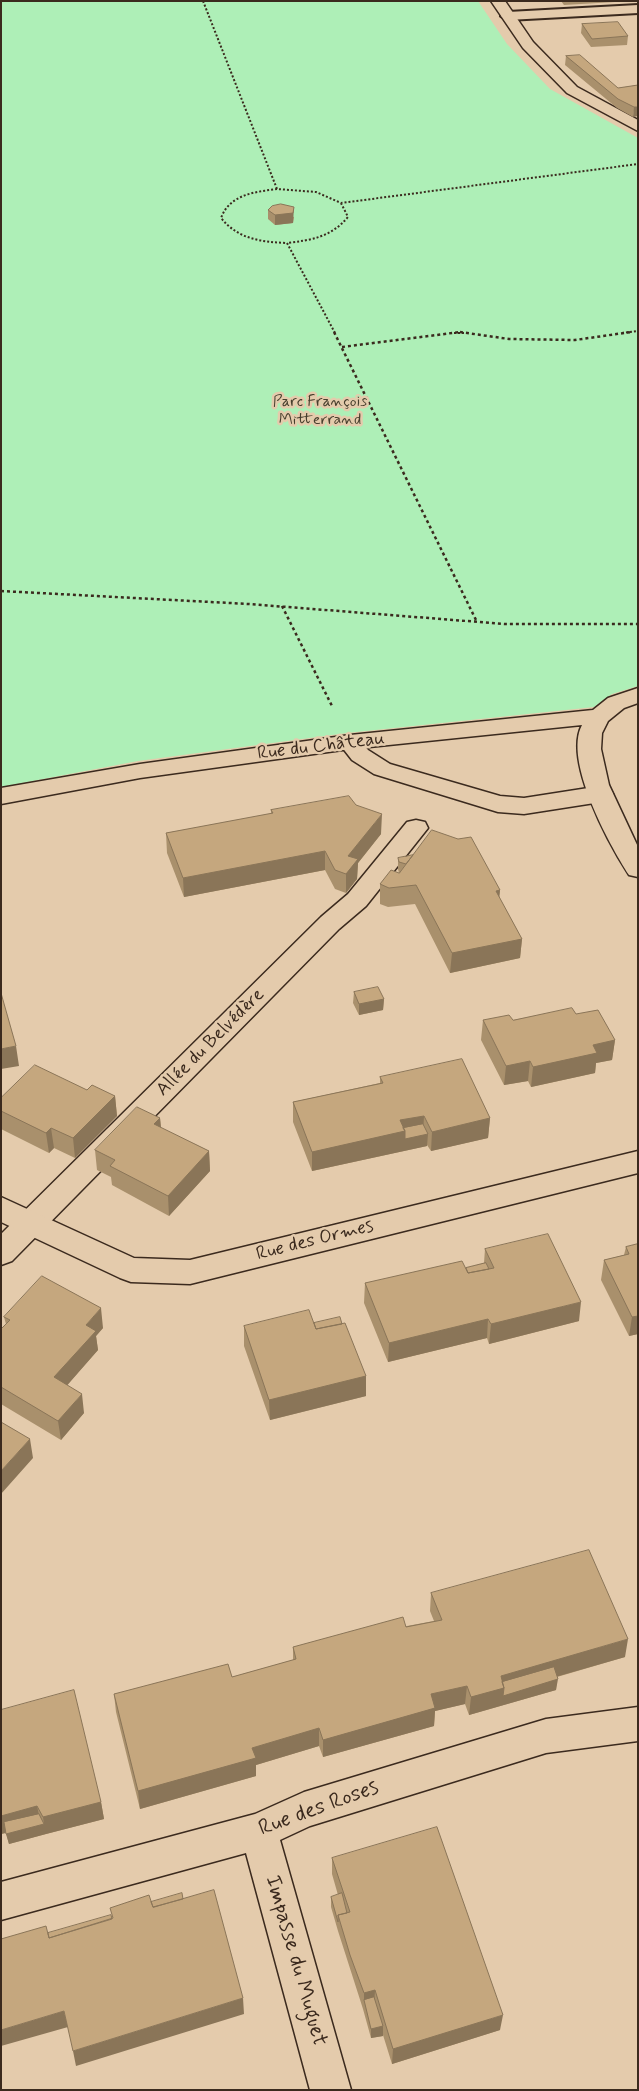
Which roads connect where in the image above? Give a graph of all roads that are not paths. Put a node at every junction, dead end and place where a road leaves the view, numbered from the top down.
1 (498, 1) edge
2 (638, 9) edge
3 (508, 16) junction
4 (638, 126) edge
5 (638, 695) edge
6 (599, 716) junction
7 (350, 742) junction
8 (601, 794) junction
9 (1, 796) edge
10 (416, 828) dead end
11 (638, 869) edge
12 (638, 1162) edge
13 (1, 1208) edge
14 (30, 1224) junction
15 (1, 1253) edge
16 (638, 1724) edge
17 (259, 1831) junction
18 (1, 1901) edge
19 (331, 2090) edge

1 - 3 street
2 - 3 lane
3 - 4 street
5 - 6 street, Rue du Château
6 - 7 street, Rue du Château
6 - 8 street
7 - 8 street
7 - 9 street, Rue du Château
8 - 11 street
10 - 14 street, Allée du Belvédère
12 - 14 street, Rue des Ormes
13 - 14 street, Rue des Ormes
14 - 15 street, Allée du Belvédère
16 - 17 street, Rue des Roses
17 - 18 street, Rue des Roses
17 - 19 street, Impasse du Muguet

